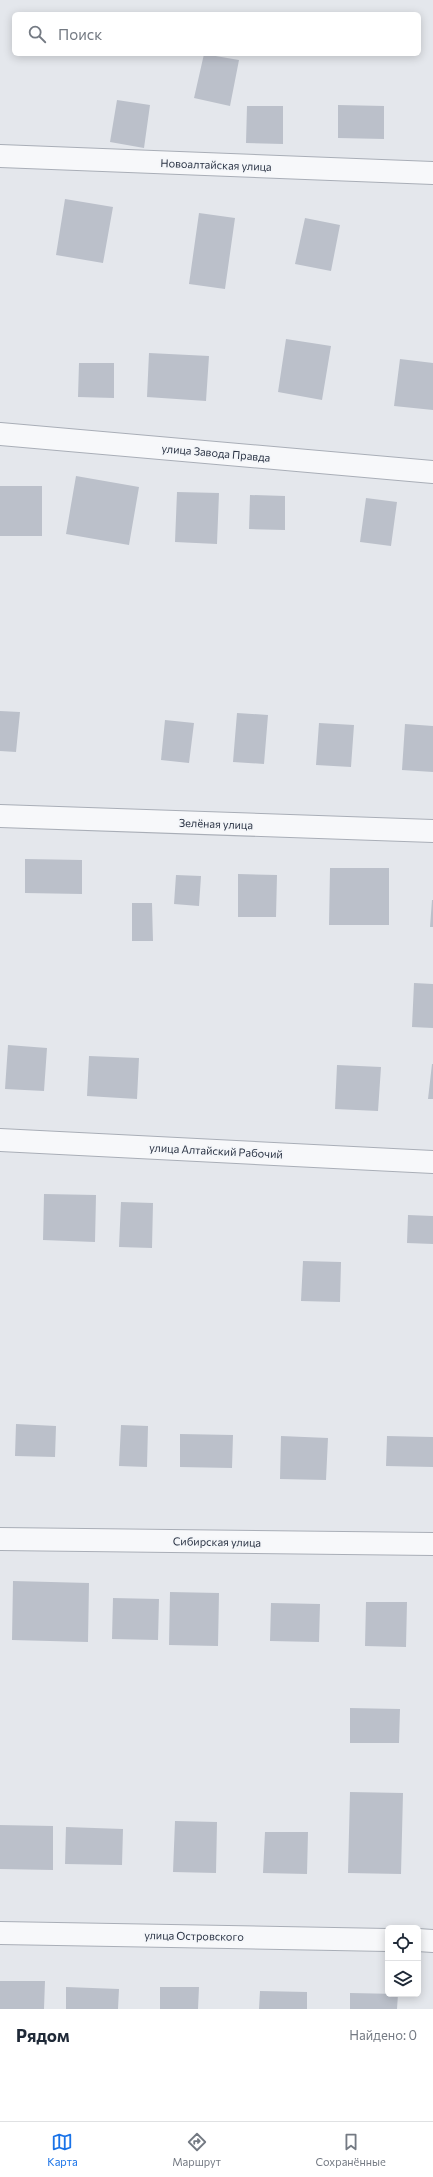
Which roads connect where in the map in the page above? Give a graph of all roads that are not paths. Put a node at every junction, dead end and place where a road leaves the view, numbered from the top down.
1 (0, 156) edge
2 (433, 173) edge
3 (0, 434) edge
4 (433, 472) edge
5 (0, 816) edge
6 (433, 831) edge
7 (0, 1140) edge
8 (433, 1162) edge
9 (0, 1539) edge
10 (433, 1544) edge
11 (0, 1933) edge
12 (385, 1940) edge
13 (421, 1940) edge
14 (433, 1941) edge

1 - 2 street, Новоалтайская улица
3 - 4 street, улица Завода Правда
5 - 6 street, Зелёная улица
7 - 8 street, улица Алтайский Рабочий
9 - 10 street, Сибирская улица
11 - 12 street, улица Островского
13 - 14 street

